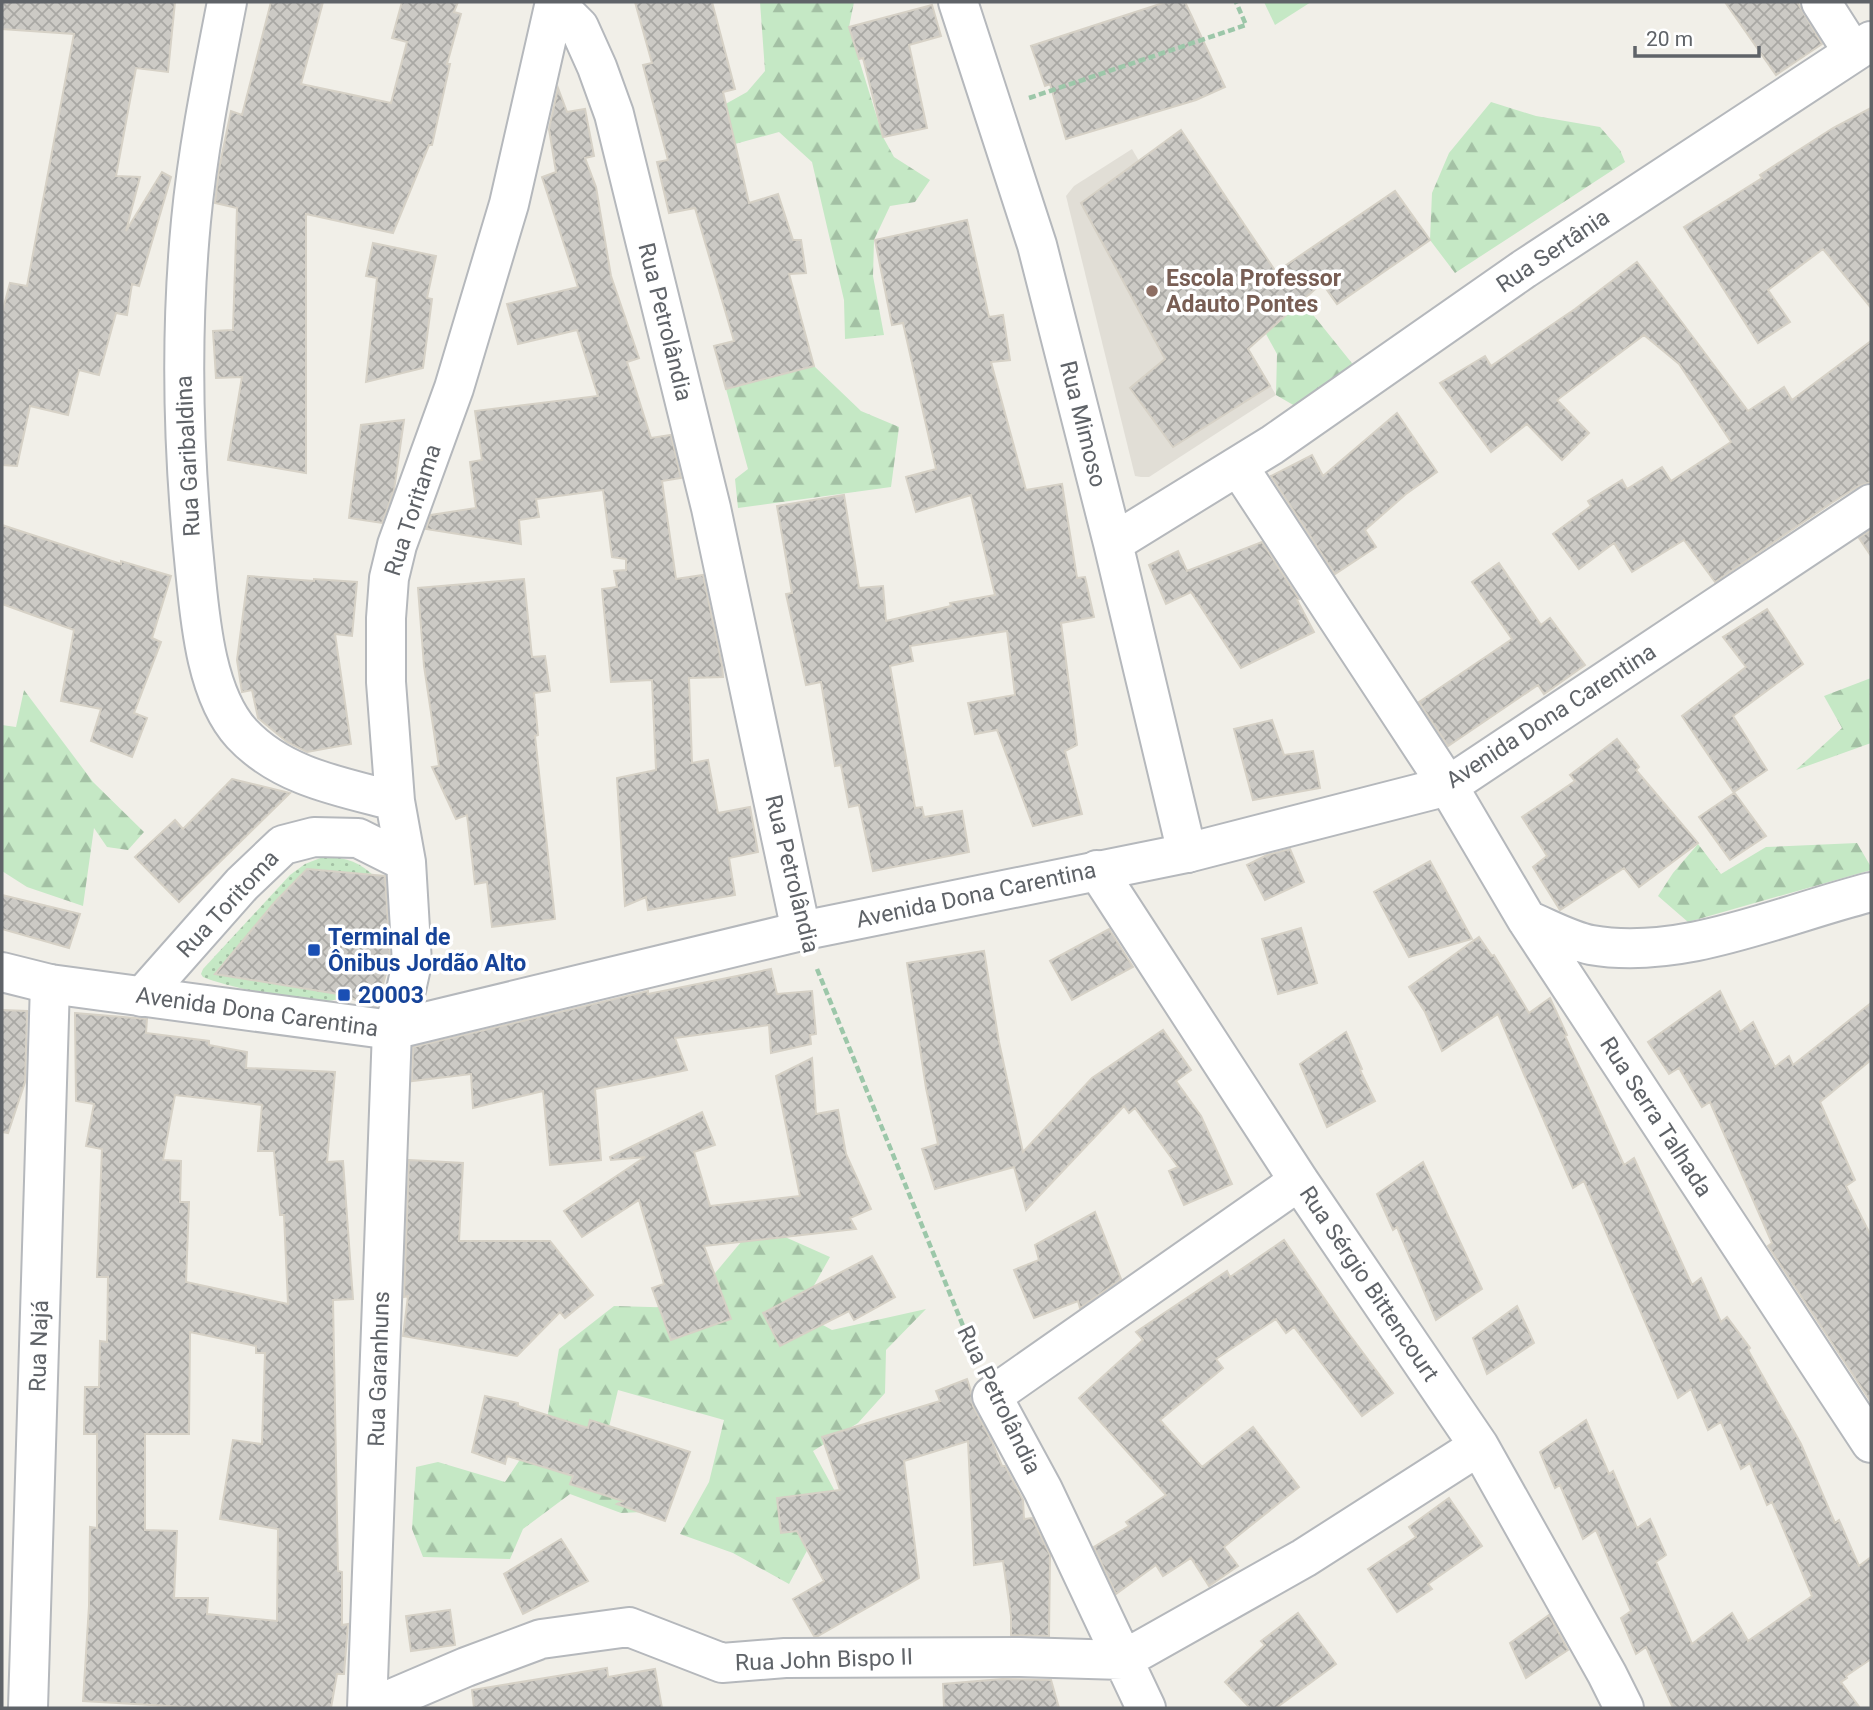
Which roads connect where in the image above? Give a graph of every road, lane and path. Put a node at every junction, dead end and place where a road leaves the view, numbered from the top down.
1 (227, 2) edge
2 (555, 2) edge
3 (958, 2) edge
4 (1236, 2) edge
5 (1821, 2) edge
6 (1862, 47) edge
7 (992, 111) junction
8 (1238, 467) junction
9 (1871, 504) edge
10 (1113, 543) junction
11 (1448, 786) junction
12 (395, 801) junction
13 (1186, 853) junction
14 (406, 862) junction
15 (1097, 870) junction
16 (1871, 892) edge
17 (1527, 920) junction
18 (802, 930) junction
19 (2, 972) edge
20 (50, 984) junction
21 (142, 997) junction
22 (392, 1030) junction
23 (1299, 1181) junction
24 (992, 1396) junction
25 (1871, 1443) edge
26 (1479, 1446) junction
27 (1123, 1660) junction
28 (28, 1708) edge
29 (367, 1708) edge
30 (381, 1708) edge
31 (1146, 1708) edge
32 (1624, 1708) edge

1 - 12 street, Rua Garibaldina
2 - 12 street, Rua Toritama
2 - 18 street, Rua Petrolândia
3 - 7 street, Rua Mimoso
4 - 7 path
5 - 6 street
6 - 8 street, Rua Sertânia
7 - 10 street, Rua Mimoso
8 - 10 street, Rua Sertânia
8 - 11 street
9 - 11 street, Avenida Dona Carentina
10 - 13 street, Rua Mimoso
11 - 13 street, Avenida Dona Carentina
11 - 17 street, Rua Serra Talhada
12 - 14 street, Rua Toritama
13 - 15 street, Avenida Dona Carentina
14 - 21 street, Rua Toritoma
14 - 22 street, Rua Toritama
15 - 18 street, Avenida Dona Carentina
15 - 23 street, Rua Sérgio Bittencourt
16 - 17 street
17 - 25 street, Rua Serra Talhada
18 - 22 street, Avenida Dona Carentina
18 - 24 path, Rua Petrolândia
19 - 20 street, Avenida Dona Carentina
20 - 21 street, Avenida Dona Carentina
20 - 28 street, Rua Najá
21 - 22 street, Avenida Dona Carentina
22 - 29 street, Rua Garanhuns
23 - 24 street
23 - 26 street, Rua Sérgio Bittencourt
24 - 27 street, Rua Petrolândia
26 - 27 street
26 - 32 street, Rua Sérgio Bittencourt
27 - 30 street, Rua John Bispo II
27 - 31 street, Rua Petrolândia

